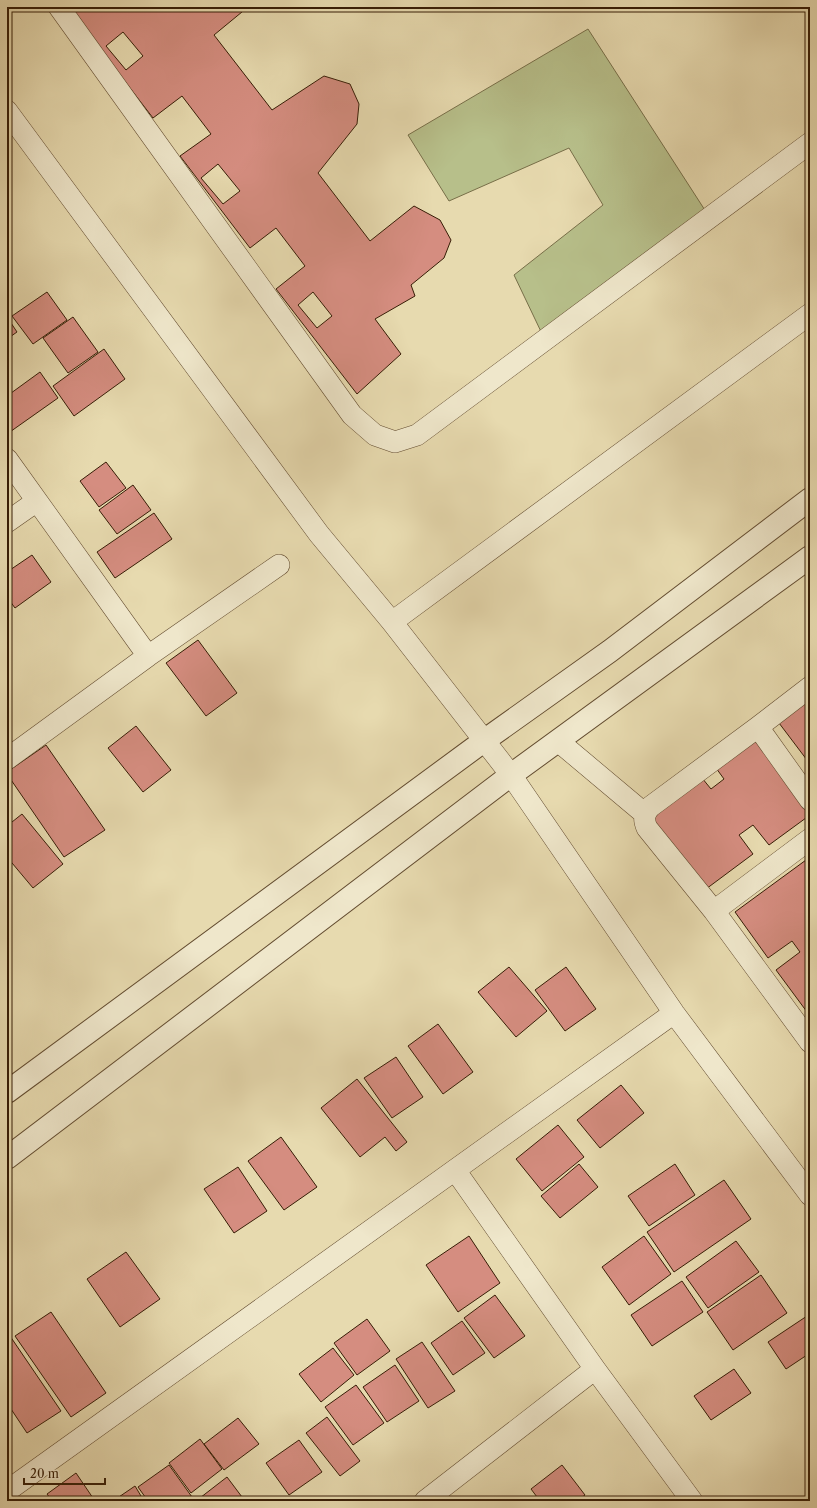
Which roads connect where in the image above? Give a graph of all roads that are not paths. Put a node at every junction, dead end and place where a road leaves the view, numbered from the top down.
1 (59, 7) edge
2 (7, 111) edge
3 (810, 143) edge
4 (810, 314) edge
5 (7, 460) edge
6 (36, 500) junction
7 (810, 500) edge
8 (7, 522) edge
9 (810, 557) edge
10 (279, 565) dead end
11 (392, 622) junction
12 (148, 656) junction
13 (810, 687) edge
14 (758, 727) junction
15 (485, 740) junction
16 (558, 741) junction
17 (7, 759) edge
18 (511, 774) junction
19 (810, 800) edge
20 (645, 814) junction
21 (810, 839) edge
22 (714, 911) junction
23 (674, 1013) junction
24 (810, 1042) edge
25 (7, 1092) edge
26 (7, 1158) edge
27 (455, 1170) junction
28 (810, 1195) edge
29 (595, 1370) junction
30 (7, 1491) edge
31 (425, 1501) edge
32 (692, 1501) edge

1 - 3 street
2 - 11 street
4 - 11 street
5 - 6 street
6 - 8 street
6 - 12 street
7 - 15 street
9 - 16 street
10 - 12 street
11 - 15 street
12 - 17 street
13 - 14 street
14 - 19 street
14 - 20 street
15 - 18 street
15 - 25 street
16 - 18 street
16 - 20 street
18 - 23 street
18 - 26 street
20 - 22 street
21 - 22 street
22 - 24 street
23 - 27 street
23 - 28 street
27 - 29 street
27 - 30 street
29 - 31 street
29 - 32 street

